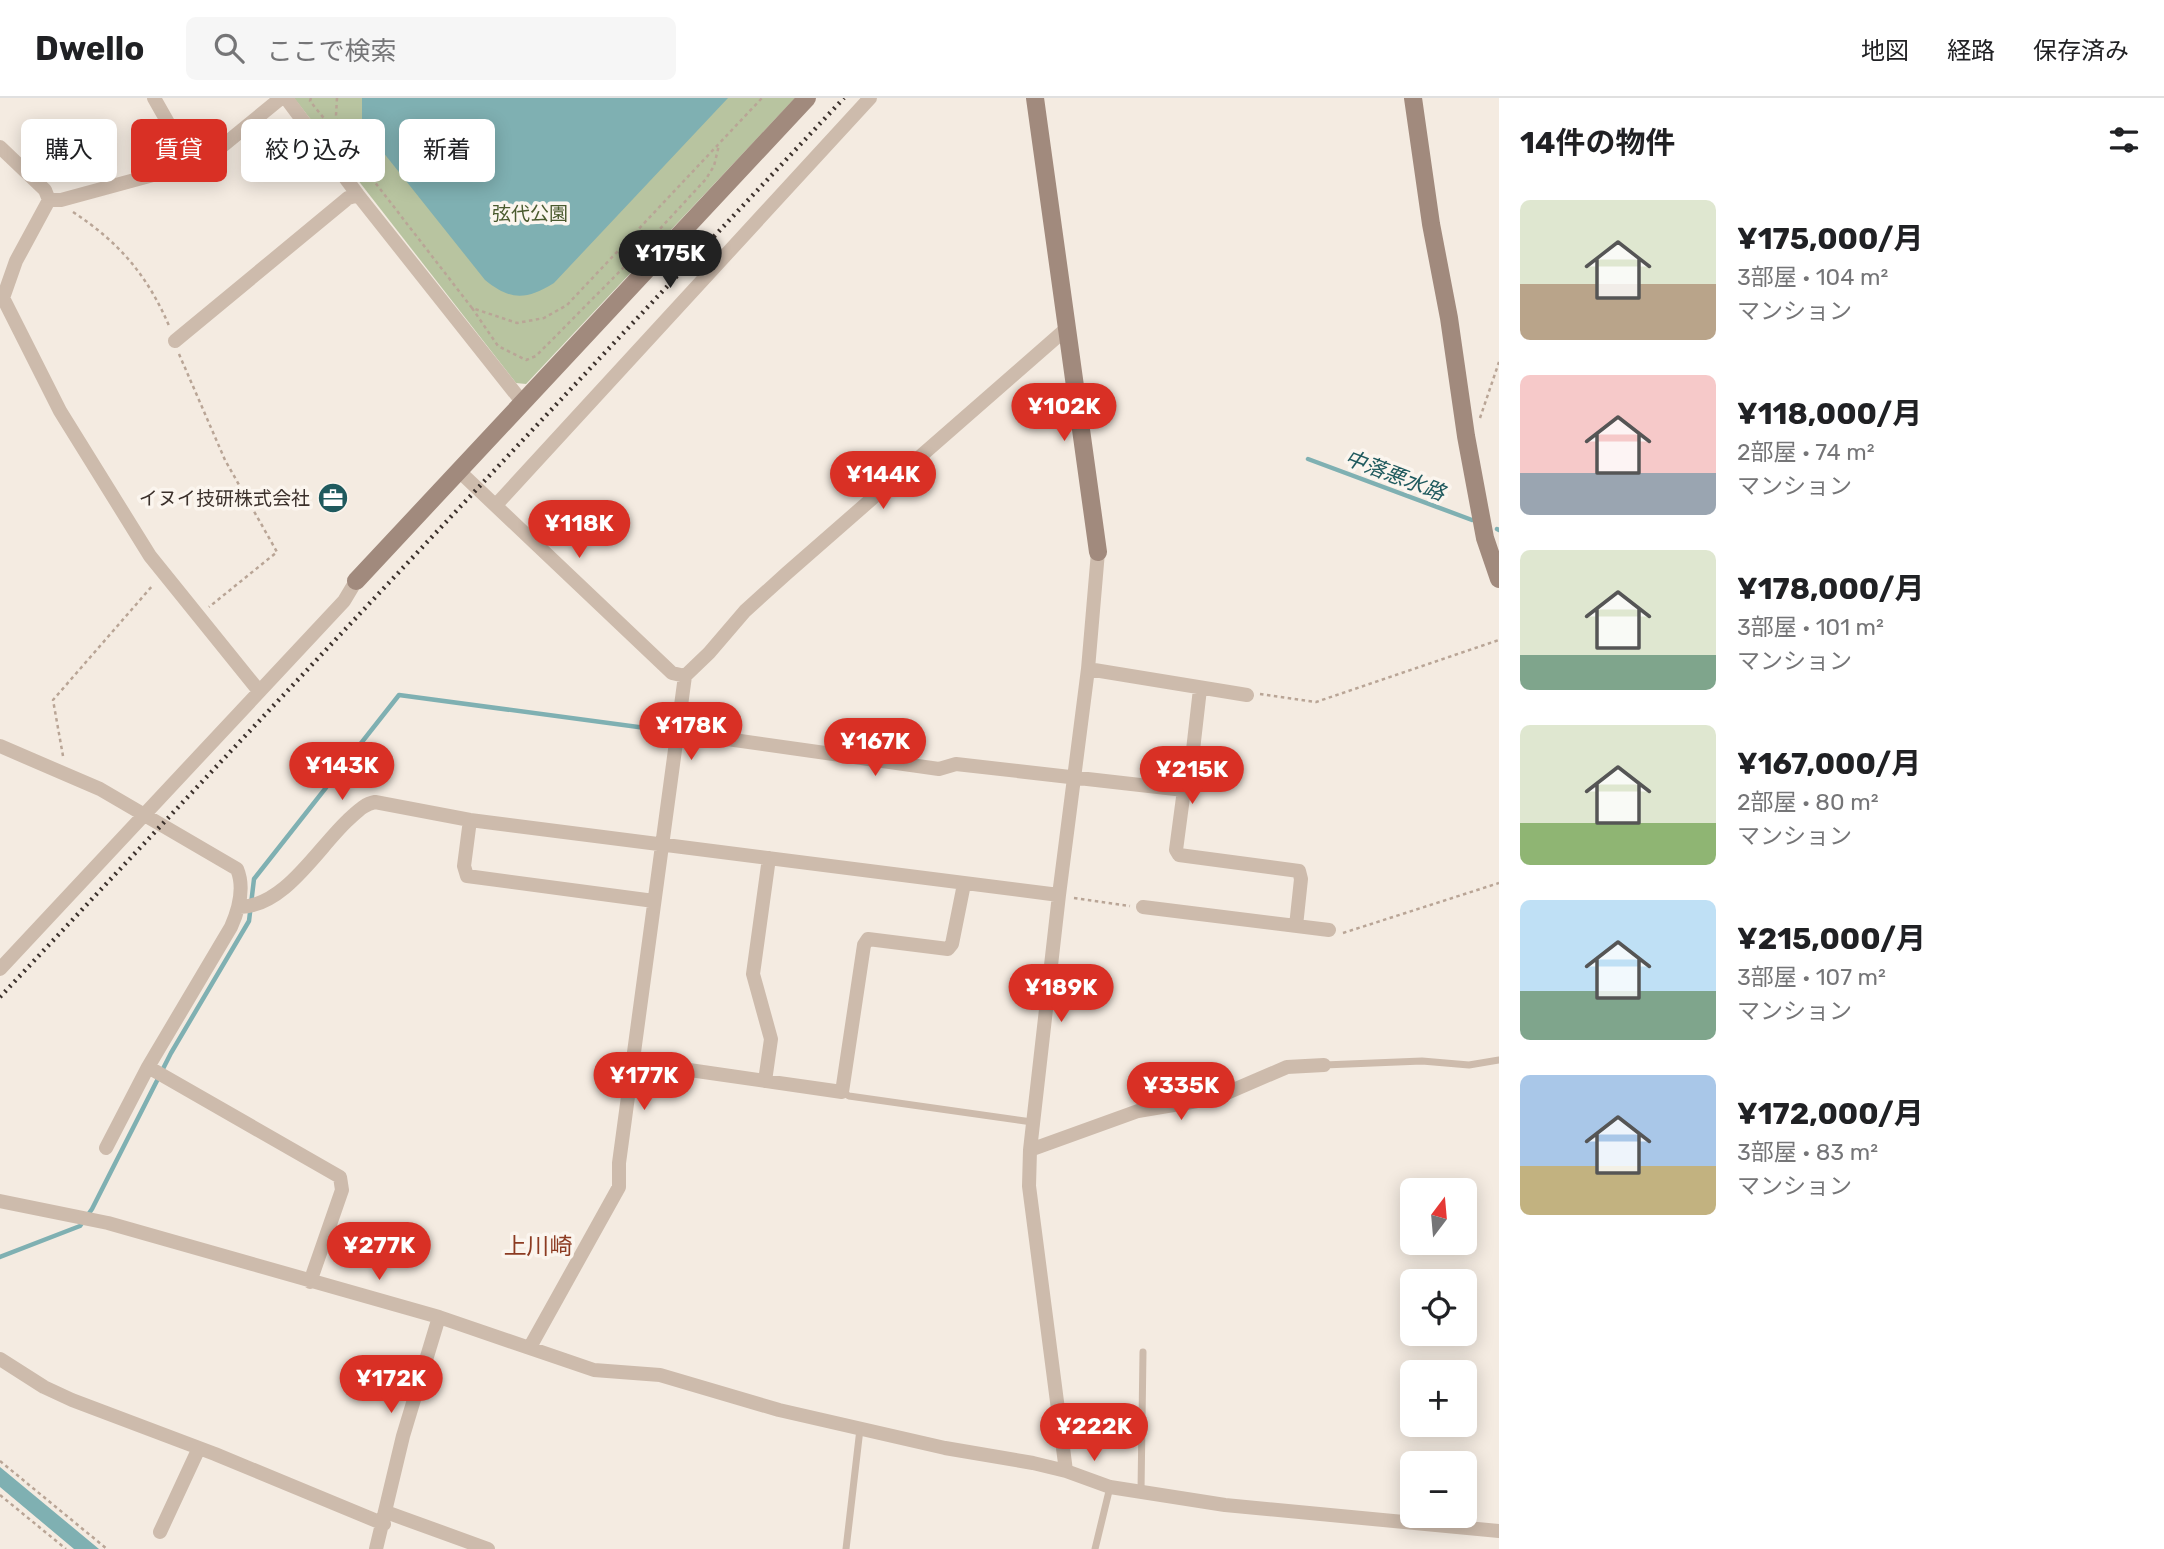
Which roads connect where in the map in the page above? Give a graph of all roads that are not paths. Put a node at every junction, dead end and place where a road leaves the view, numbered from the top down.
1 (154, 98) edge
2 (284, 98) edge
3 (807, 98) edge
4 (870, 98) edge
5 (1035, 98) edge
6 (1413, 98) edge
7 (166, 119) edge
8 (227, 143) edge
9 (0, 147) edge
10 (131, 180) edge
11 (358, 195) junction
12 (55, 200) junction
13 (1, 293) edge
14 (1066, 329) junction
15 (176, 341) road end
16 (523, 403) junction
17 (459, 471) junction
18 (496, 505) junction
19 (1098, 552) joint
20 (1499, 579) edge
21 (356, 581) joint
22 (1088, 669) junction
23 (685, 676) junction
24 (1200, 689) junction
25 (259, 691) junction
26 (1247, 695) road end
27 (677, 732) junction
28 (0, 746) edge
29 (1074, 776) junction
30 (1184, 790) junction
31 (143, 814) junction
32 (470, 820) junction
33 (663, 844) junction
34 (769, 858) junction
35 (964, 884) junction
36 (1059, 895) junction
37 (654, 901) junction
38 (1143, 906) road end
39 (240, 907) junction
40 (1296, 926) junction
41 (1329, 930) road end
42 (0, 969) edge
43 (1499, 1060) edge
44 (634, 1062) junction
45 (1324, 1065) joint
46 (148, 1067) junction
47 (765, 1081) junction
48 (842, 1092) junction
49 (1032, 1122) junction
50 (106, 1147) dead end
51 (1030, 1150) junction
52 (0, 1201) edge
53 (310, 1282) junction
54 (439, 1317) junction
55 (530, 1347) junction
56 (1143, 1352) dead end
57 (0, 1359) edge
58 (860, 1428) junction
59 (199, 1448) junction
60 (1066, 1471) junction
61 (1110, 1487) junction
62 (1141, 1492) junction
63 (385, 1518) junction
64 (1499, 1531) edge
65 (160, 1532) dead end
66 (376, 1549) edge
67 (488, 1549) edge
68 (846, 1549) edge
69 (1095, 1549) edge

1 - 7 street
2 - 8 street
2 - 11 street
3 - 16 street
4 - 18 street
5 - 14 street
6 - 20 street
9 - 12 street
10 - 12 street
11 - 15 street
11 - 16 street
12 - 13 street
13 - 25 street
14 - 19 street
14 - 23 street
16 - 17 street
17 - 18 street
17 - 21 street
18 - 23 street
19 - 22 street
21 - 25 street
22 - 24 street
22 - 29 street
23 - 27 street
24 - 26 street
24 - 30 street
25 - 31 street
27 - 29 street
27 - 33 street
28 - 31 street
29 - 30 street
29 - 36 street
30 - 40 street
31 - 39 street
31 - 42 street
32 - 33 street
32 - 37 street
32 - 39 street
33 - 34 street
33 - 37 street
34 - 35 street
34 - 47 street
35 - 36 street
35 - 48 street
36 - 49 street
37 - 44 street
38 - 40 street
39 - 46 street
40 - 41 street
43 - 45 lane
44 - 47 street
44 - 55 street
45 - 51 street
46 - 50 street
46 - 53 street
47 - 48 street
48 - 49 lane
49 - 51 street
51 - 60 street
52 - 53 street
53 - 54 street
54 - 55 street
54 - 63 street
55 - 58 street
56 - 62 lane
57 - 59 street
58 - 60 street
58 - 68 lane
59 - 63 street
59 - 65 street
60 - 61 street
61 - 62 street
61 - 69 lane
62 - 64 street
63 - 66 street
63 - 67 street

